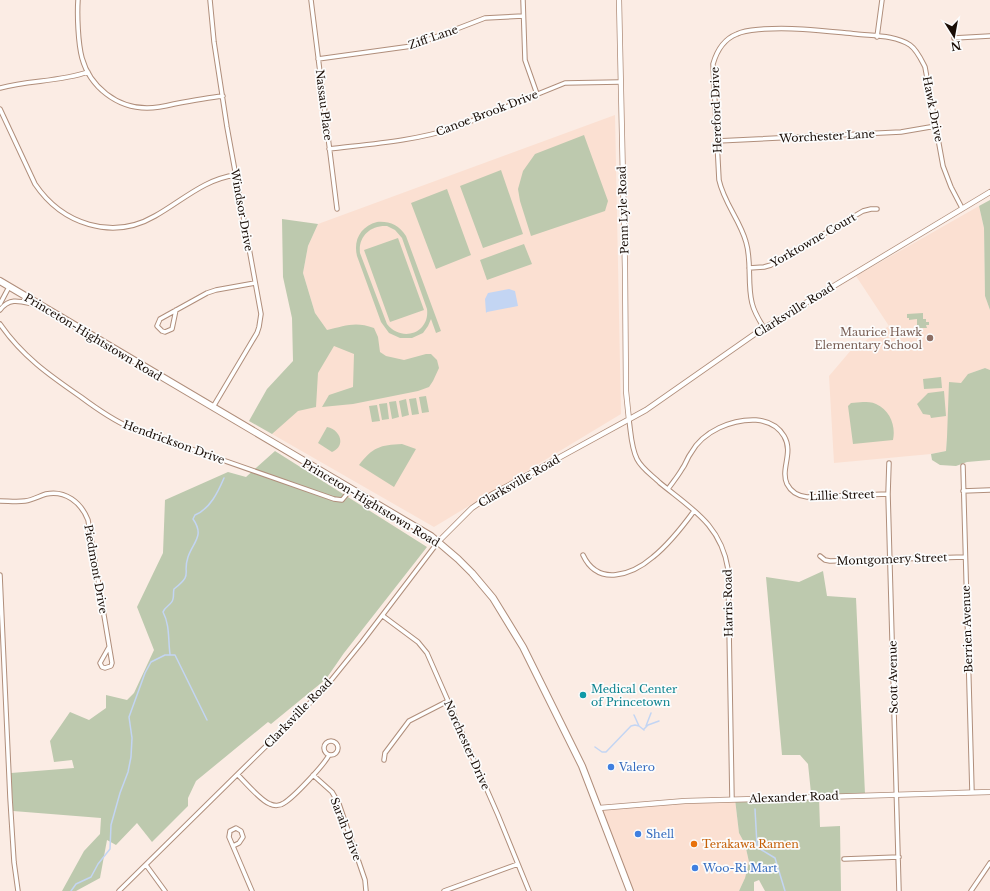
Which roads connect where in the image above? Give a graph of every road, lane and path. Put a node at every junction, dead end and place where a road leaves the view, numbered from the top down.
1 (78, 0) edge
2 (210, 0) edge
3 (311, 0) edge
4 (523, 0) edge
5 (619, 0) edge
6 (882, 0) edge
7 (524, 16) junction
8 (990, 36) edge
9 (877, 37) junction
10 (954, 38) dead end
11 (318, 59) junction
12 (88, 72) junction
13 (620, 82) junction
14 (0, 88) edge
15 (537, 94) junction
16 (222, 96) junction
17 (0, 109) edge
18 (936, 126) junction
19 (717, 141) junction
20 (329, 149) junction
21 (236, 175) junction
22 (990, 192) edge
23 (962, 208) junction
24 (337, 209) dead end
25 (877, 209) dead end
26 (749, 268) junction
27 (0, 281) edge
28 (255, 283) junction
29 (9, 287) junction
30 (0, 304) edge
31 (39, 305) junction
32 (0, 310) edge
33 (176, 310) junction
34 (0, 324) edge
35 (764, 328) junction
36 (212, 407) junction
37 (629, 420) junction
38 (889, 463) dead end
39 (963, 466) dead end
40 (350, 489) junction
41 (668, 489) junction
42 (990, 490) edge
43 (963, 491) junction
44 (888, 494) junction
45 (0, 501) edge
46 (694, 511) junction
47 (438, 542) junction
48 (583, 556) dead end
49 (820, 556) dead end
50 (965, 557) junction
51 (890, 559) junction
52 (0, 575) edge
53 (383, 616) junction
54 (109, 647) junction
55 (448, 701) junction
56 (329, 755) junction
57 (384, 760) dead end
58 (238, 775) junction
59 (312, 775) junction
60 (972, 792) junction
61 (990, 792) edge
62 (896, 794) junction
63 (732, 799) junction
64 (599, 808) junction
65 (233, 846) junction
66 (898, 857) junction
67 (844, 859) dead end
68 (990, 863) edge
69 (518, 864) junction
70 (146, 865) junction
71 (18, 891) edge
72 (119, 891) edge
73 (165, 891) edge
74 (252, 891) edge
75 (366, 891) edge
76 (444, 891) edge
77 (529, 891) edge
78 (630, 891) edge
79 (900, 891) edge
80 (972, 891) edge

1 - 12 street
2 - 16 street, Windsor Drive
3 - 11 street, Nassau Place
4 - 7 street
5 - 13 street, Penn Lyle Road
6 - 9 street
7 - 11 street, Ziff Lane
7 - 15 street
8 - 10 street
9 - 18 street, Hawk Drive
9 - 19 street, Hereford Drive
11 - 20 street, Nassau Place
12 - 14 street
12 - 16 street
13 - 15 street, Canoe Brook Drive
13 - 37 street, Penn Lyle Road
15 - 20 street, Canoe Brook Drive
16 - 21 street, Windsor Drive
17 - 21 street
18 - 19 street, Worchester Lane
18 - 23 street, Hawk Drive
19 - 26 street, Hereford Drive
20 - 24 street, Nassau Place
21 - 28 street, Windsor Drive
22 - 23 street, Clarksville Road
23 - 35 street, Clarksville Road
25 - 26 street, Yorktowne Court
26 - 35 street, Hereford Drive
27 - 29 main road, Princeton-Hightstown Road
28 - 33 street
28 - 36 street, Windsor Drive
29 - 30 street
29 - 31 main road, Princeton-Hightstown Road
31 - 32 street
31 - 36 main road, Princeton-Hightstown Road
33 - 33 street
34 - 40 street, Hendrickson Drive
35 - 37 street, Clarksville Road
36 - 40 main road, Princeton-Hightstown Road
37 - 41 street, Harris Road
37 - 47 street, Clarksville Road
38 - 44 street, Scott Avenue
39 - 43 street, Berrien Avenue
40 - 47 main road, Princeton-Hightstown Road
41 - 44 street, Lillie Street
41 - 46 street, Harris Road
42 - 43 street
43 - 50 street, Berrien Avenue
44 - 51 street, Scott Avenue
45 - 54 street, Piedmont Drive
46 - 48 street
46 - 63 street, Harris Road
47 - 53 street, Clarksville Road
47 - 64 main road, Princeton-Hightstown Road
49 - 51 street, Montgomery Street
50 - 51 street, Montgomery Street
50 - 60 street, Berrien Avenue
51 - 62 street, Scott Avenue
52 - 71 street
53 - 55 street, Norchester Drive
53 - 58 street, Clarksville Road
54 - 54 street, Piedmont Drive
55 - 57 street
55 - 69 street, Norchester Drive
56 - 56 street
56 - 59 street
58 - 59 street
58 - 70 street, Clarksville Road
59 - 75 street, Sarah Drive
60 - 61 street, Alexander Road
60 - 62 street, Alexander Road
62 - 63 street, Alexander Road
62 - 66 street, Scott Avenue
63 - 64 street, Alexander Road
64 - 78 main road, Princeton-Hightstown Road
65 - 65 street
65 - 74 street
66 - 67 street
66 - 79 street, Scott Avenue
68 - 80 street
69 - 76 street
69 - 77 street, Norchester Drive
70 - 72 street, Clarksville Road
70 - 73 street

